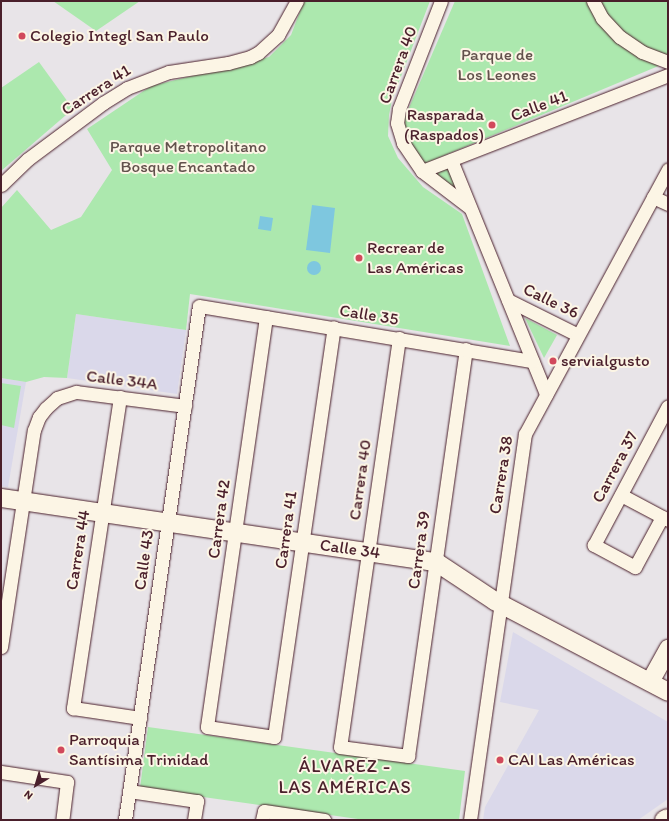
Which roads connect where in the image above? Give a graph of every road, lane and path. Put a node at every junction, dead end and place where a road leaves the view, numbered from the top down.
1 (297, 1) edge
2 (441, 1) edge
3 (593, 1) edge
4 (668, 62) edge
5 (668, 75) edge
6 (451, 160) junction
7 (668, 169) edge
8 (422, 171) junction
9 (1, 185) edge
10 (653, 197) junction
11 (668, 204) edge
12 (470, 208) junction
13 (508, 300) junction
14 (199, 306) joint
15 (266, 317) junction
16 (334, 328) junction
17 (578, 335) junction
18 (399, 338) junction
19 (466, 349) junction
20 (533, 361) junction
21 (546, 394) junction
22 (120, 398) junction
23 (185, 406) junction
24 (668, 406) edge
25 (621, 494) junction
26 (1, 498) edge
27 (23, 501) junction
28 (102, 513) junction
29 (665, 518) edge
30 (168, 522) junction
31 (235, 532) junction
32 (303, 542) junction
33 (368, 552) junction
34 (436, 562) junction
35 (500, 604) junction
36 (1, 647) edge
37 (668, 649) edge
38 (650, 682) junction
39 (668, 692) edge
40 (140, 718) junction
41 (274, 737) joint
42 (408, 756) joint
43 (1, 772) edge
44 (129, 791) junction
45 (263, 816) edge
46 (668, 818) edge
47 (62, 820) edge
48 (125, 820) edge
49 (194, 820) edge
50 (324, 820) edge
51 (470, 820) edge
52 (664, 820) edge

1 - 9 street, Carrera 41
2 - 8 street, Carrera 40
3 - 4 street
5 - 6 street, Calle 41
6 - 8 street, Calle 41
6 - 12 street, Carrera 40
7 - 10 street, Carrera 38
8 - 12 street, Carrera 40
10 - 11 street
10 - 17 street, Carrera 38
12 - 13 street, Carrera 40
13 - 17 street, Calle 36
13 - 20 street, Carrera 40
14 - 15 street, Calle 35
14 - 23 street, Calle 43
15 - 16 street, Calle 35
15 - 31 street, Carrera 42
16 - 18 street, Calle 35
16 - 32 street, Carrera 41
17 - 21 street, Carrera 38
18 - 19 street, Calle 35
18 - 33 street, Carrera 40
19 - 20 street, Calle 35
19 - 34 street, Carrera 39
20 - 21 street, Carrera 40
21 - 35 street, Carrera 38
22 - 23 street, Calle 34A
22 - 27 street, Calle 34A
22 - 28 street, Carrera 44
23 - 30 street, Calle 43
24 - 25 street, Carrera 37
25 - 29 street
25 - 29 street, Carrera 37
26 - 27 street, Calle 34
27 - 28 street, Calle 34
27 - 36 street
28 - 30 street, Calle 34
28 - 40 street, Carrera 44
30 - 31 street, Calle 34
30 - 40 street, Calle 43
31 - 32 street, Calle 34
31 - 41 street, Carrera 42
32 - 33 street, Calle 34
32 - 41 street, Carrera 41
33 - 34 street, Calle 34
33 - 42 street, Carrera 40
34 - 35 street, Calle 34
34 - 42 street, Carrera 39
35 - 38 street, Calle 34
35 - 51 street, Carrera 38
37 - 38 street
38 - 39 street, Calle 34
40 - 44 street, Calle 43
43 - 47 street
44 - 48 street, Calle 43
44 - 49 street
45 - 50 street
46 - 52 street

